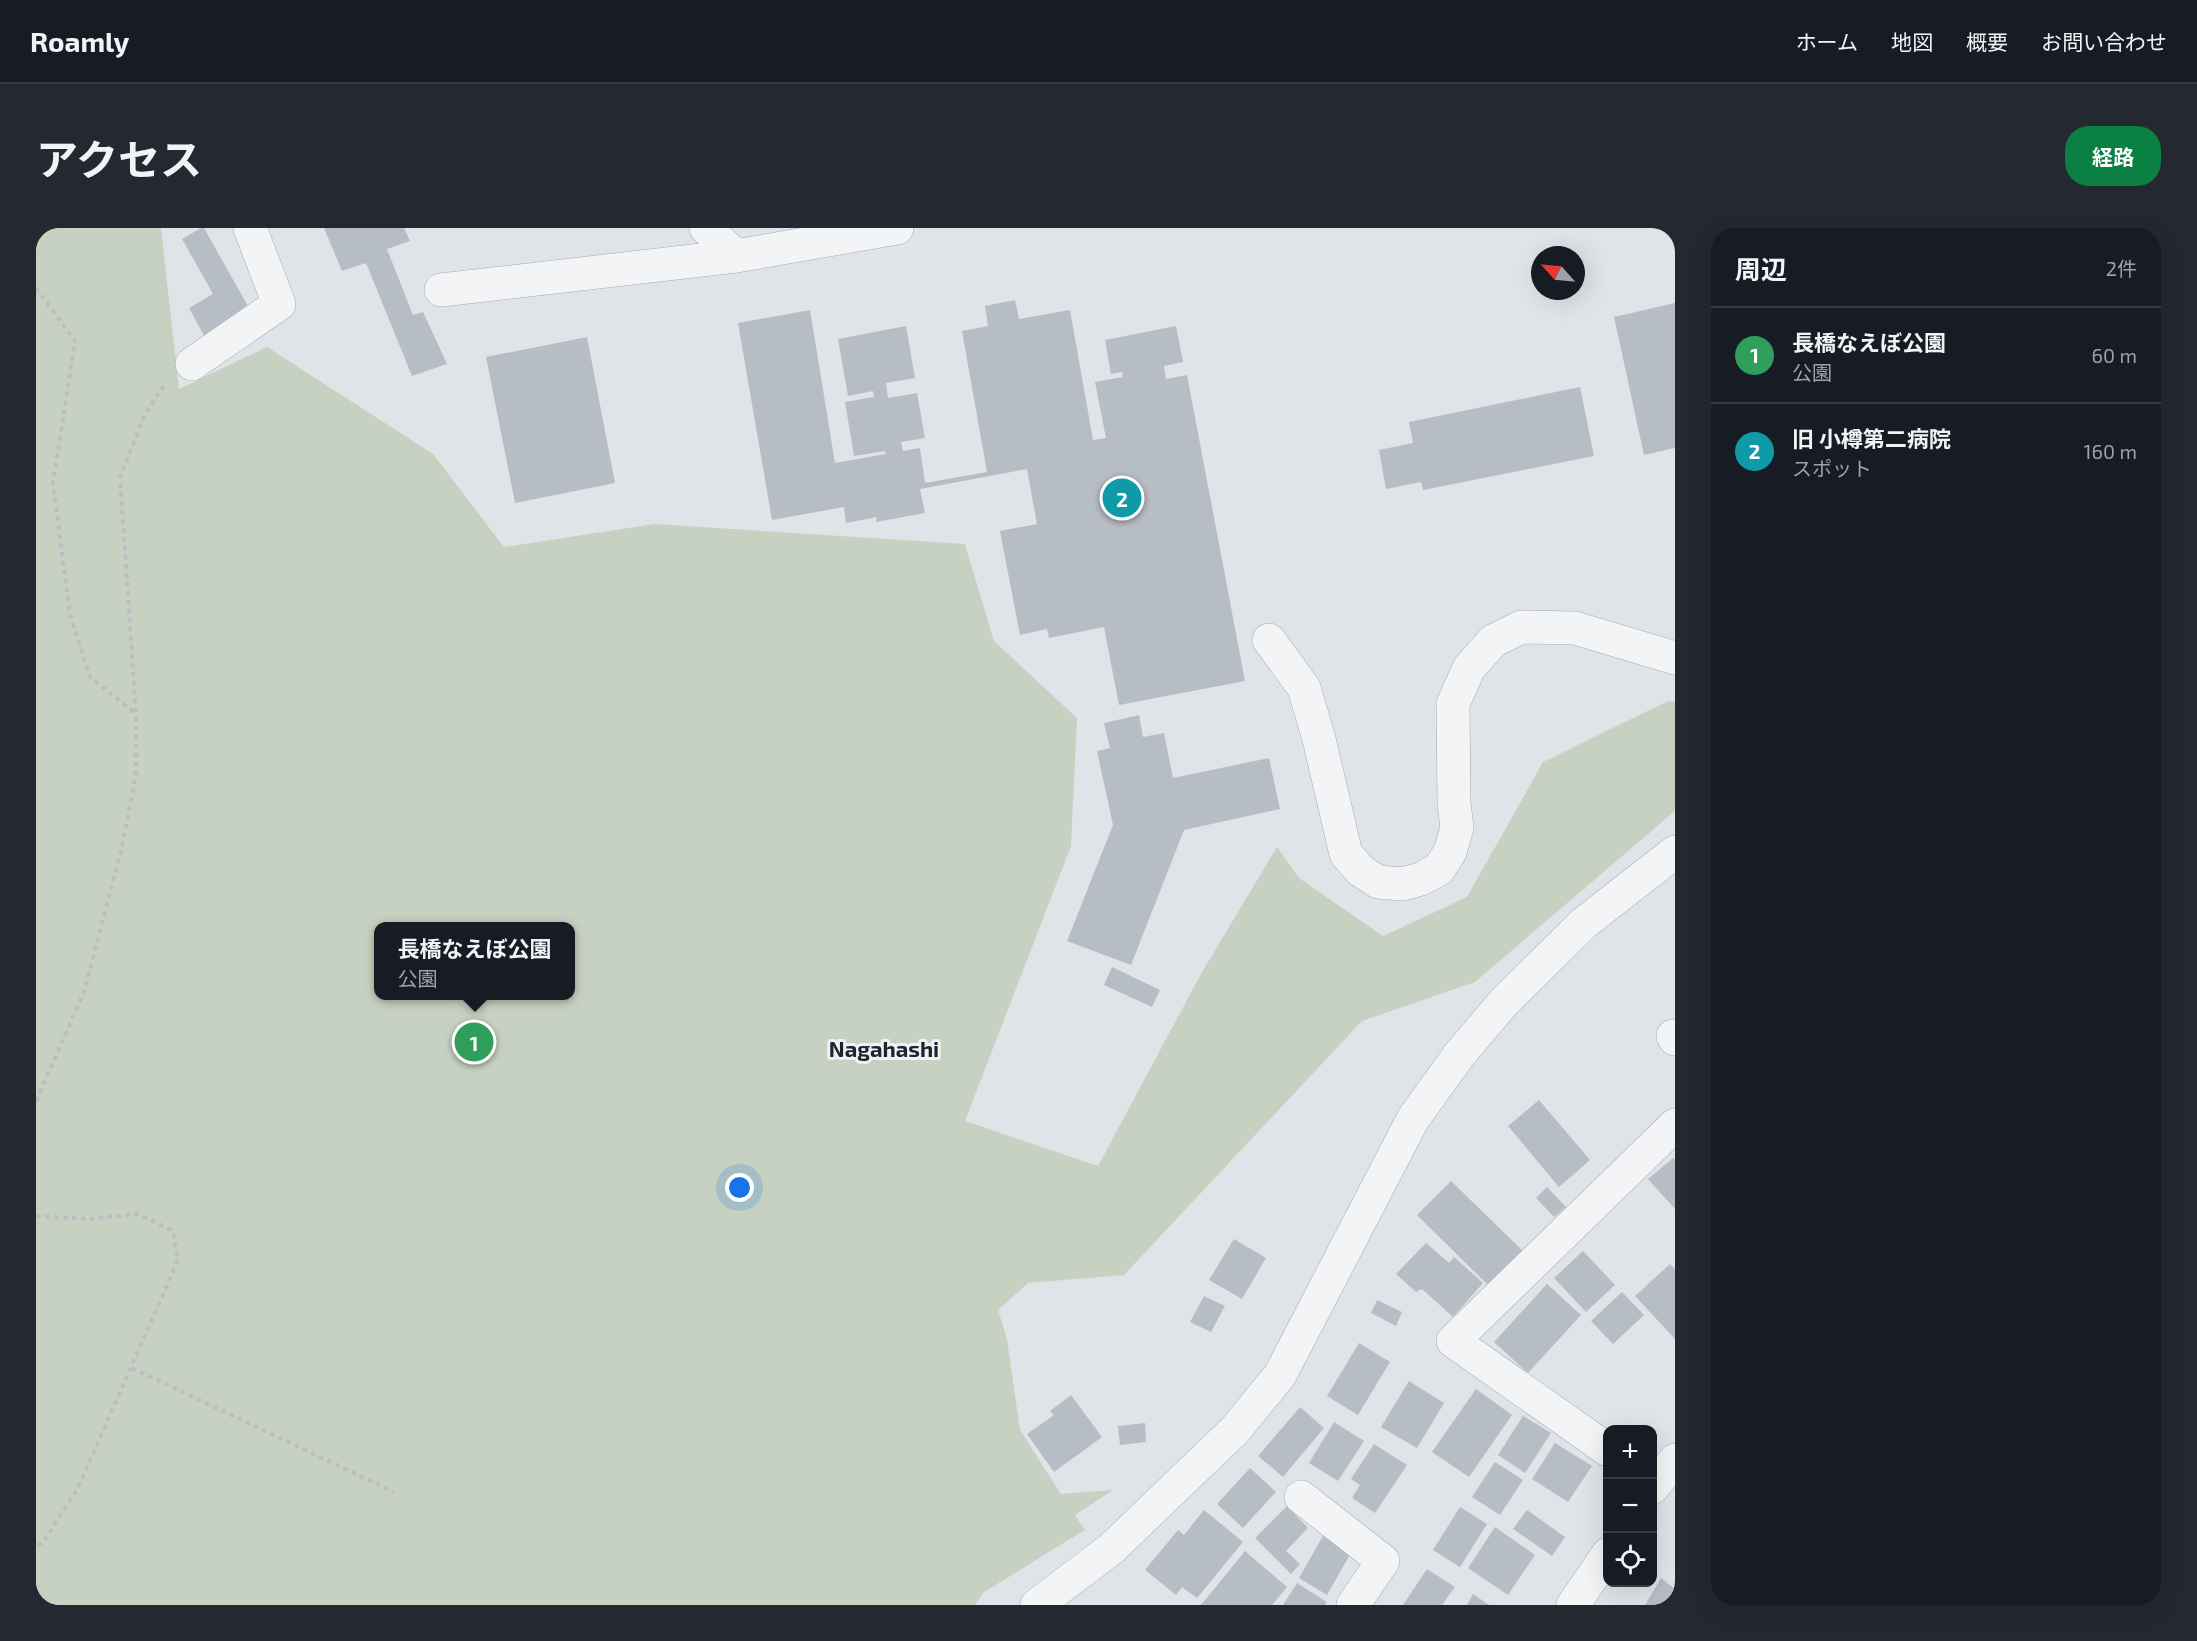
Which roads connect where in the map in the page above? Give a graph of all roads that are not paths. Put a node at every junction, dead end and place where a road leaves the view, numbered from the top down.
1 (250, 228) edge
2 (706, 228) edge
3 (897, 228) edge
4 (736, 256) junction
5 (441, 290) dead end
6 (192, 364) road end
7 (1269, 640) dead end
8 (1675, 658) edge
9 (1675, 852) edge
10 (1675, 1125) edge
11 (1603, 1446) edge
12 (1301, 1497) dead end
13 (1603, 1561) edge
14 (1045, 1603) edge
15 (1353, 1605) edge
16 (1573, 1605) edge

1 - 6 street
2 - 4 street
3 - 4 street
4 - 5 street
7 - 8 street
9 - 14 street
10 - 11 street
12 - 15 street
13 - 16 street

